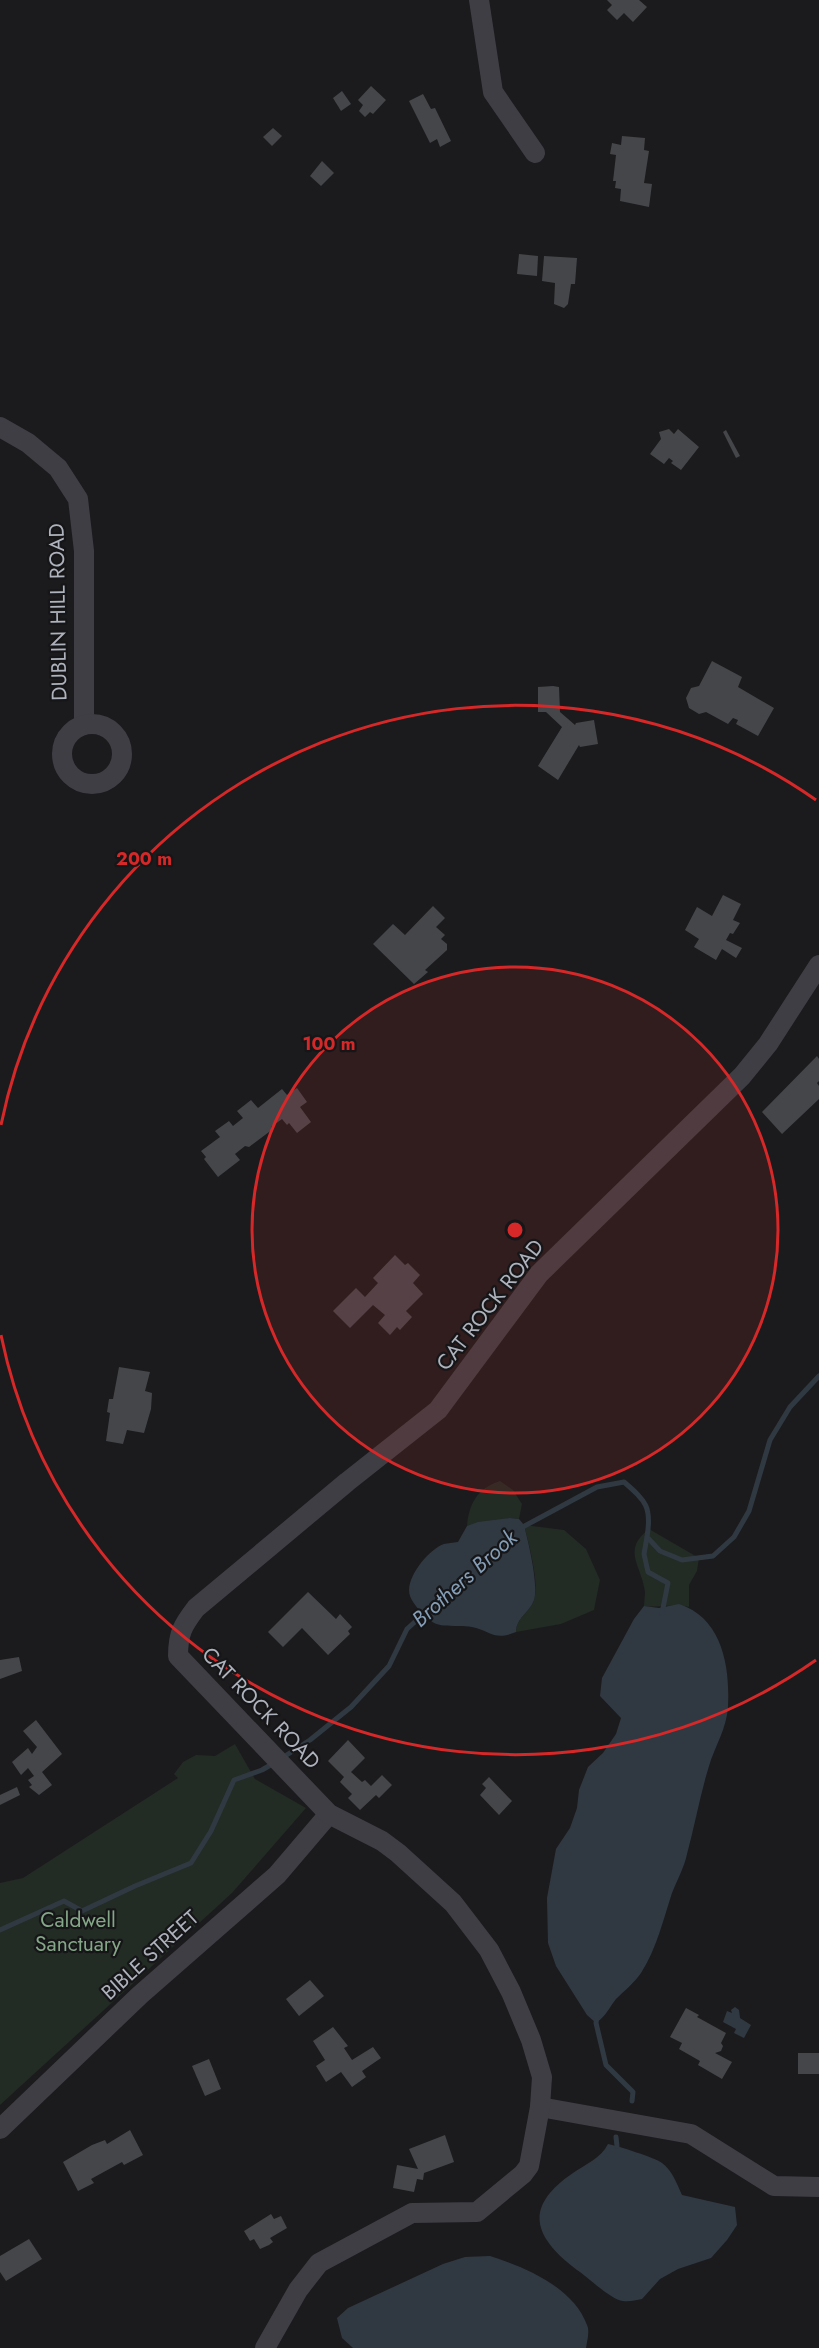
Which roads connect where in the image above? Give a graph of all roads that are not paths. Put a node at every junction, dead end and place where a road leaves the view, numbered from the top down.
1 (479, 0) edge
2 (535, 153) dead end
3 (0, 427) edge
4 (84, 725) dead end
5 (819, 965) edge
6 (329, 1814) junction
7 (540, 2108) junction
8 (0, 2128) edge
9 (819, 2187) edge
10 (265, 2348) edge

1 - 2 street
3 - 4 street, DUBLIN HILL ROAD
5 - 6 street, CAT ROCK ROAD
6 - 7 street, CAT ROCK ROAD
6 - 8 street, BIBLE STREET
7 - 9 street
7 - 10 street, CAT ROCK ROAD

